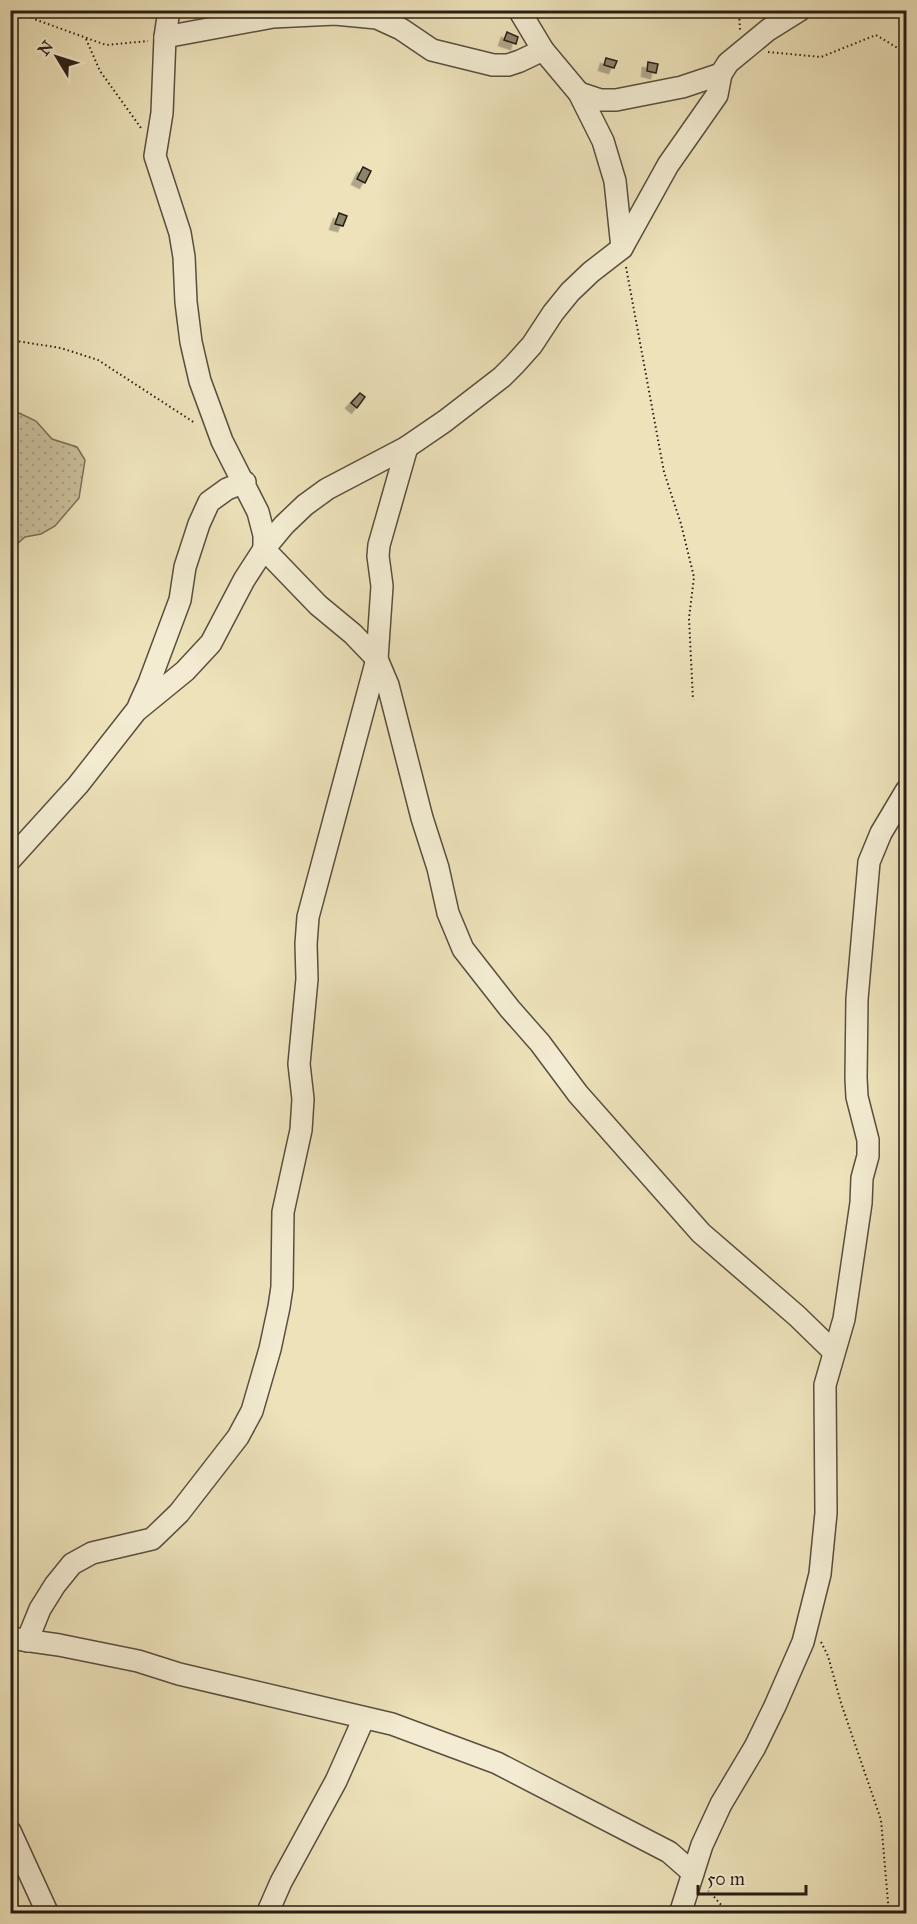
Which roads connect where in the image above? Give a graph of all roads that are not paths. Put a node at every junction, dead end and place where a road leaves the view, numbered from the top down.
1 (169, 10) edge
2 (519, 10) edge
3 (800, 10) edge
4 (165, 37) junction
5 (543, 50) junction
6 (721, 74) junction
7 (579, 93) junction
8 (622, 248) junction
9 (407, 447) junction
10 (245, 482) junction
11 (264, 549) junction
12 (377, 659) junction
13 (136, 711) junction
14 (906, 791) edge
15 (10, 860) edge
16 (834, 1352) junction
17 (19, 1640) edge
18 (364, 1718) junction
19 (10, 1831) edge
20 (693, 1873) junction
21 (48, 1914) edge
22 (267, 1914) edge
23 (680, 1914) edge

1 - 4 street
2 - 5 street
3 - 6 street
4 - 5 street
4 - 10 street
5 - 7 street
6 - 7 street
6 - 8 street
7 - 8 street
8 - 9 street
9 - 11 street
9 - 12 street
10 - 11 street
10 - 13 street
11 - 12 street
11 - 13 street
12 - 16 street
12 - 17 street
13 - 15 street
14 - 16 street
16 - 20 street
17 - 18 street
18 - 20 street
18 - 22 street
19 - 21 street
20 - 23 street

